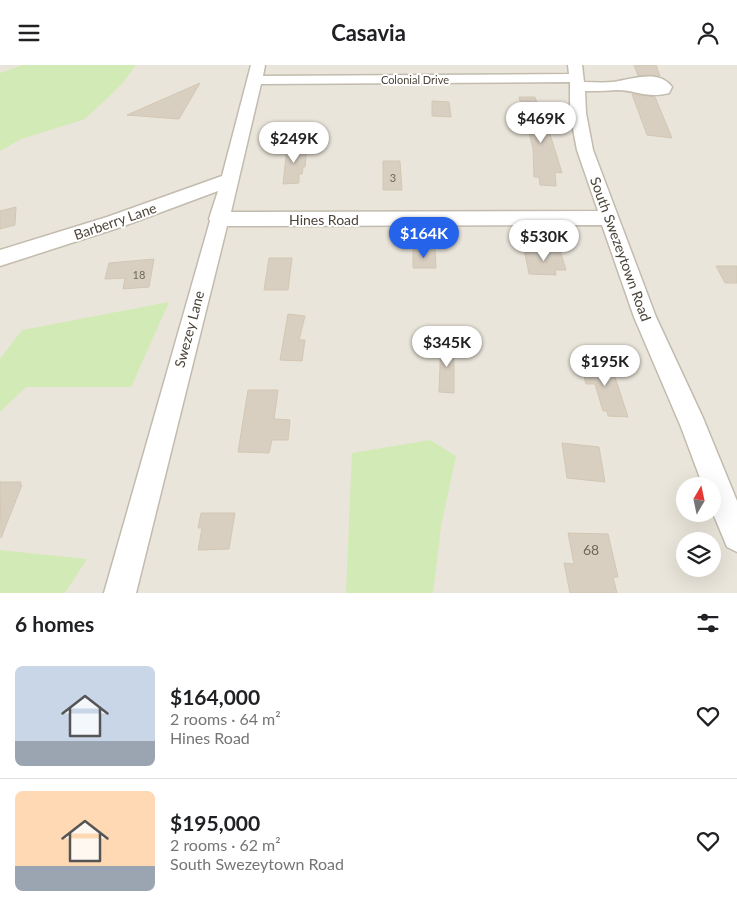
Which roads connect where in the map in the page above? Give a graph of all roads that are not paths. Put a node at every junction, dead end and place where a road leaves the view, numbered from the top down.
1 (256, 72) edge
2 (577, 76) edge
3 (620, 86) dead end
4 (230, 180) junction
5 (218, 219) junction
6 (609, 219) junction
7 (0, 258) edge
8 (737, 537) edge
9 (120, 593) edge

1 - 2 street, Colonial Drive
1 - 4 street, Swezey Lane
2 - 3 street, Colonial Drive
2 - 6 street, South Swezeytown Road
4 - 5 street, Swezey Lane
4 - 7 street, Barberry Lane
5 - 6 street, Hines Road
5 - 9 street, Swezey Lane
6 - 8 street, South Swezeytown Road

